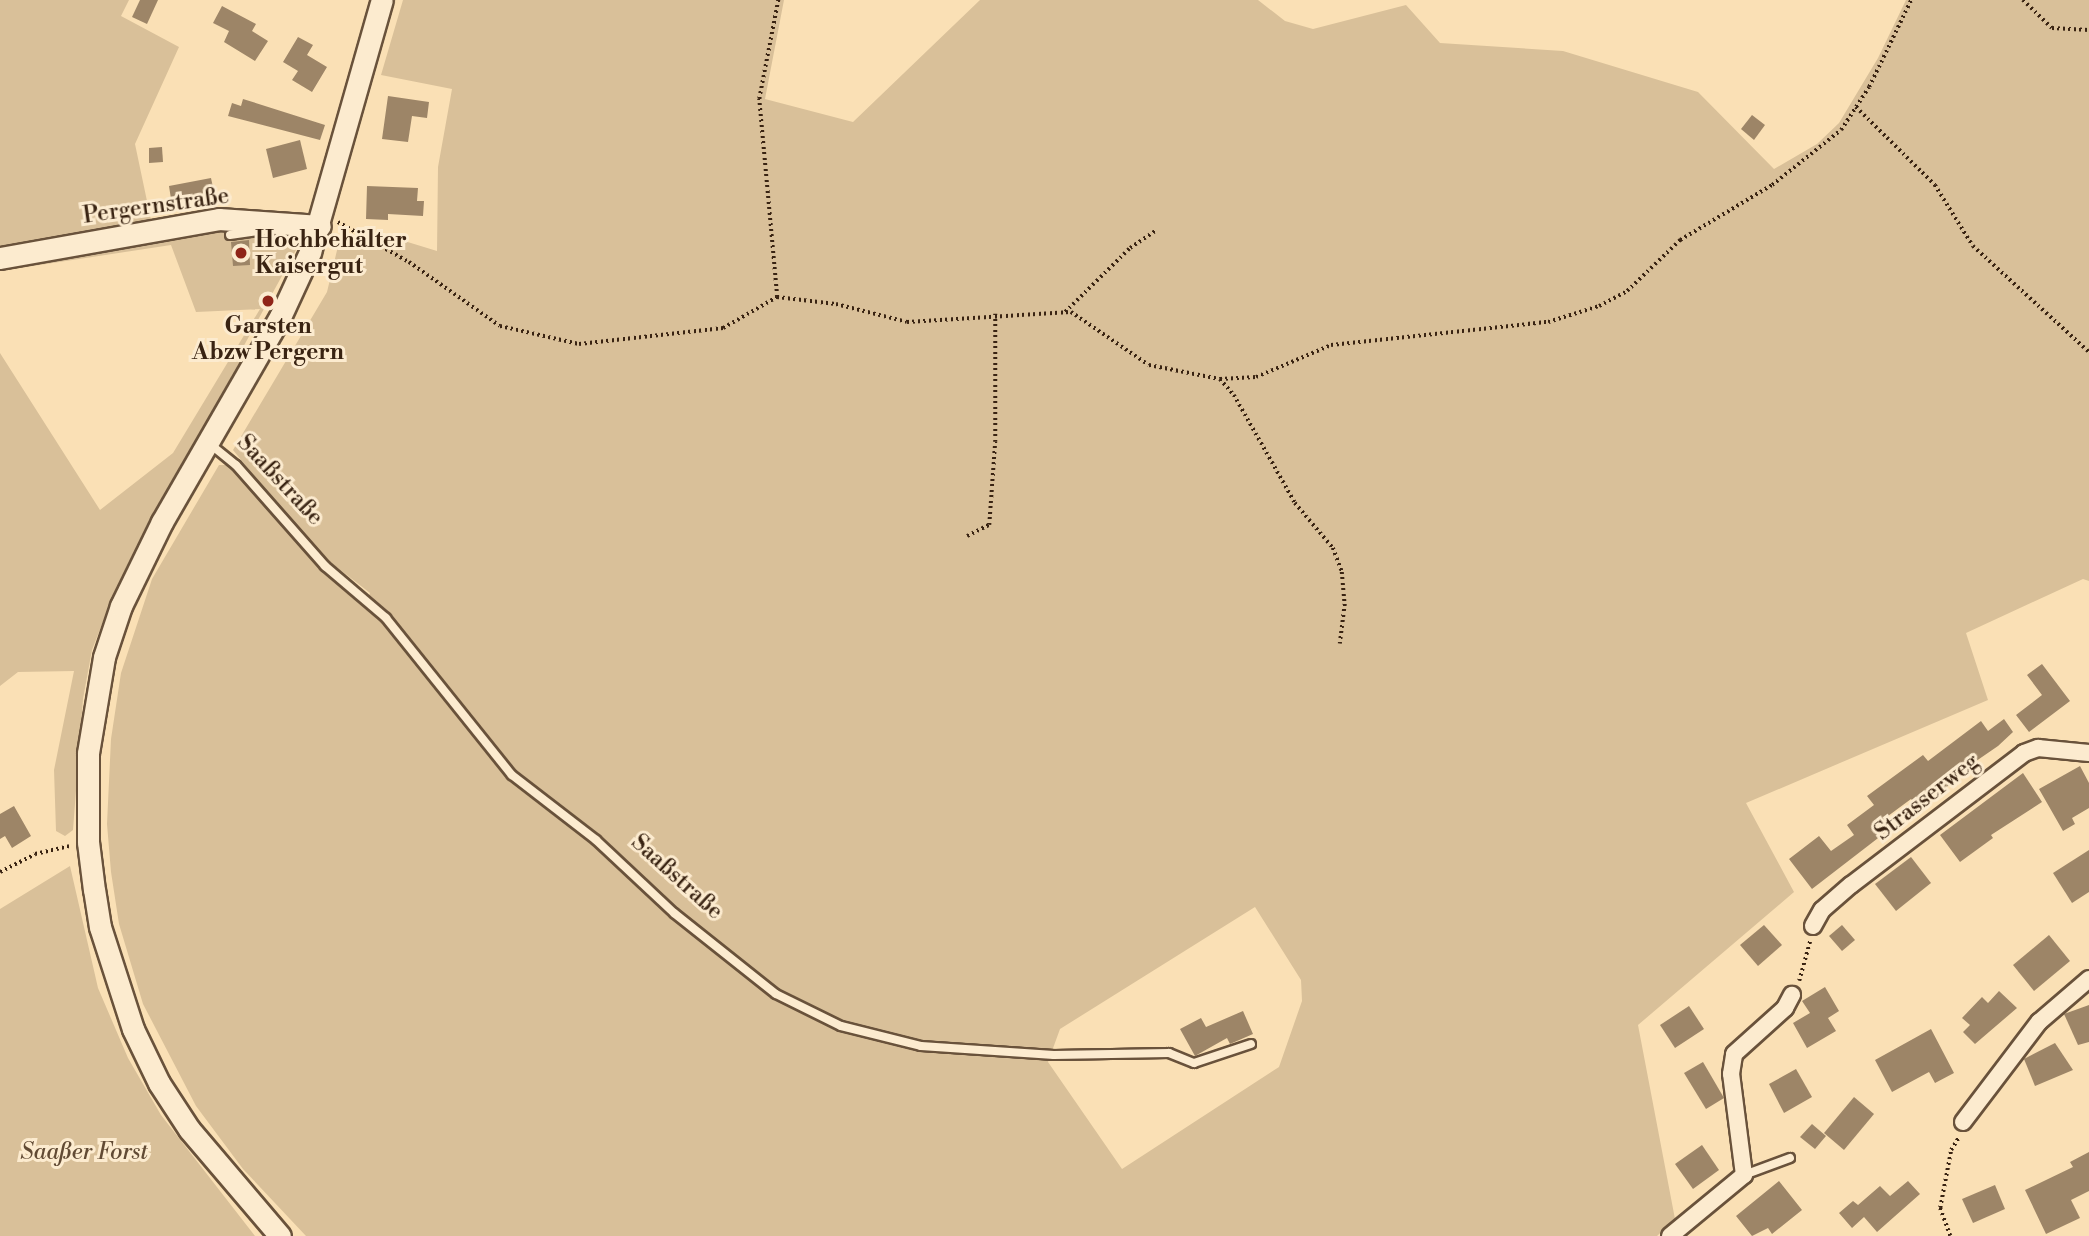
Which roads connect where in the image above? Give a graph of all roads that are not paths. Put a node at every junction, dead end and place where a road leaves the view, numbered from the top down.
1 (382, 0) edge
2 (323, 219) junction
3 (285, 220) junction
4 (230, 235) dead end
5 (0, 258) edge
6 (210, 444) junction
7 (2089, 753) edge
8 (1813, 926) road end
9 (2089, 979) edge
10 (1791, 995) road end
11 (1251, 1044) dead end
12 (1964, 1122) road end
13 (1790, 1158) dead end
14 (1744, 1175) junction
15 (280, 1236) edge
16 (1670, 1236) edge

1 - 2 street
2 - 3 street, Pergernstraße
2 - 6 street
3 - 4 lane
3 - 5 street, Pergernstraße
6 - 11 lane, Saaßstraße
6 - 15 street
7 - 8 street, Strasserweg
9 - 12 street
10 - 14 street
13 - 14 lane
14 - 16 street

